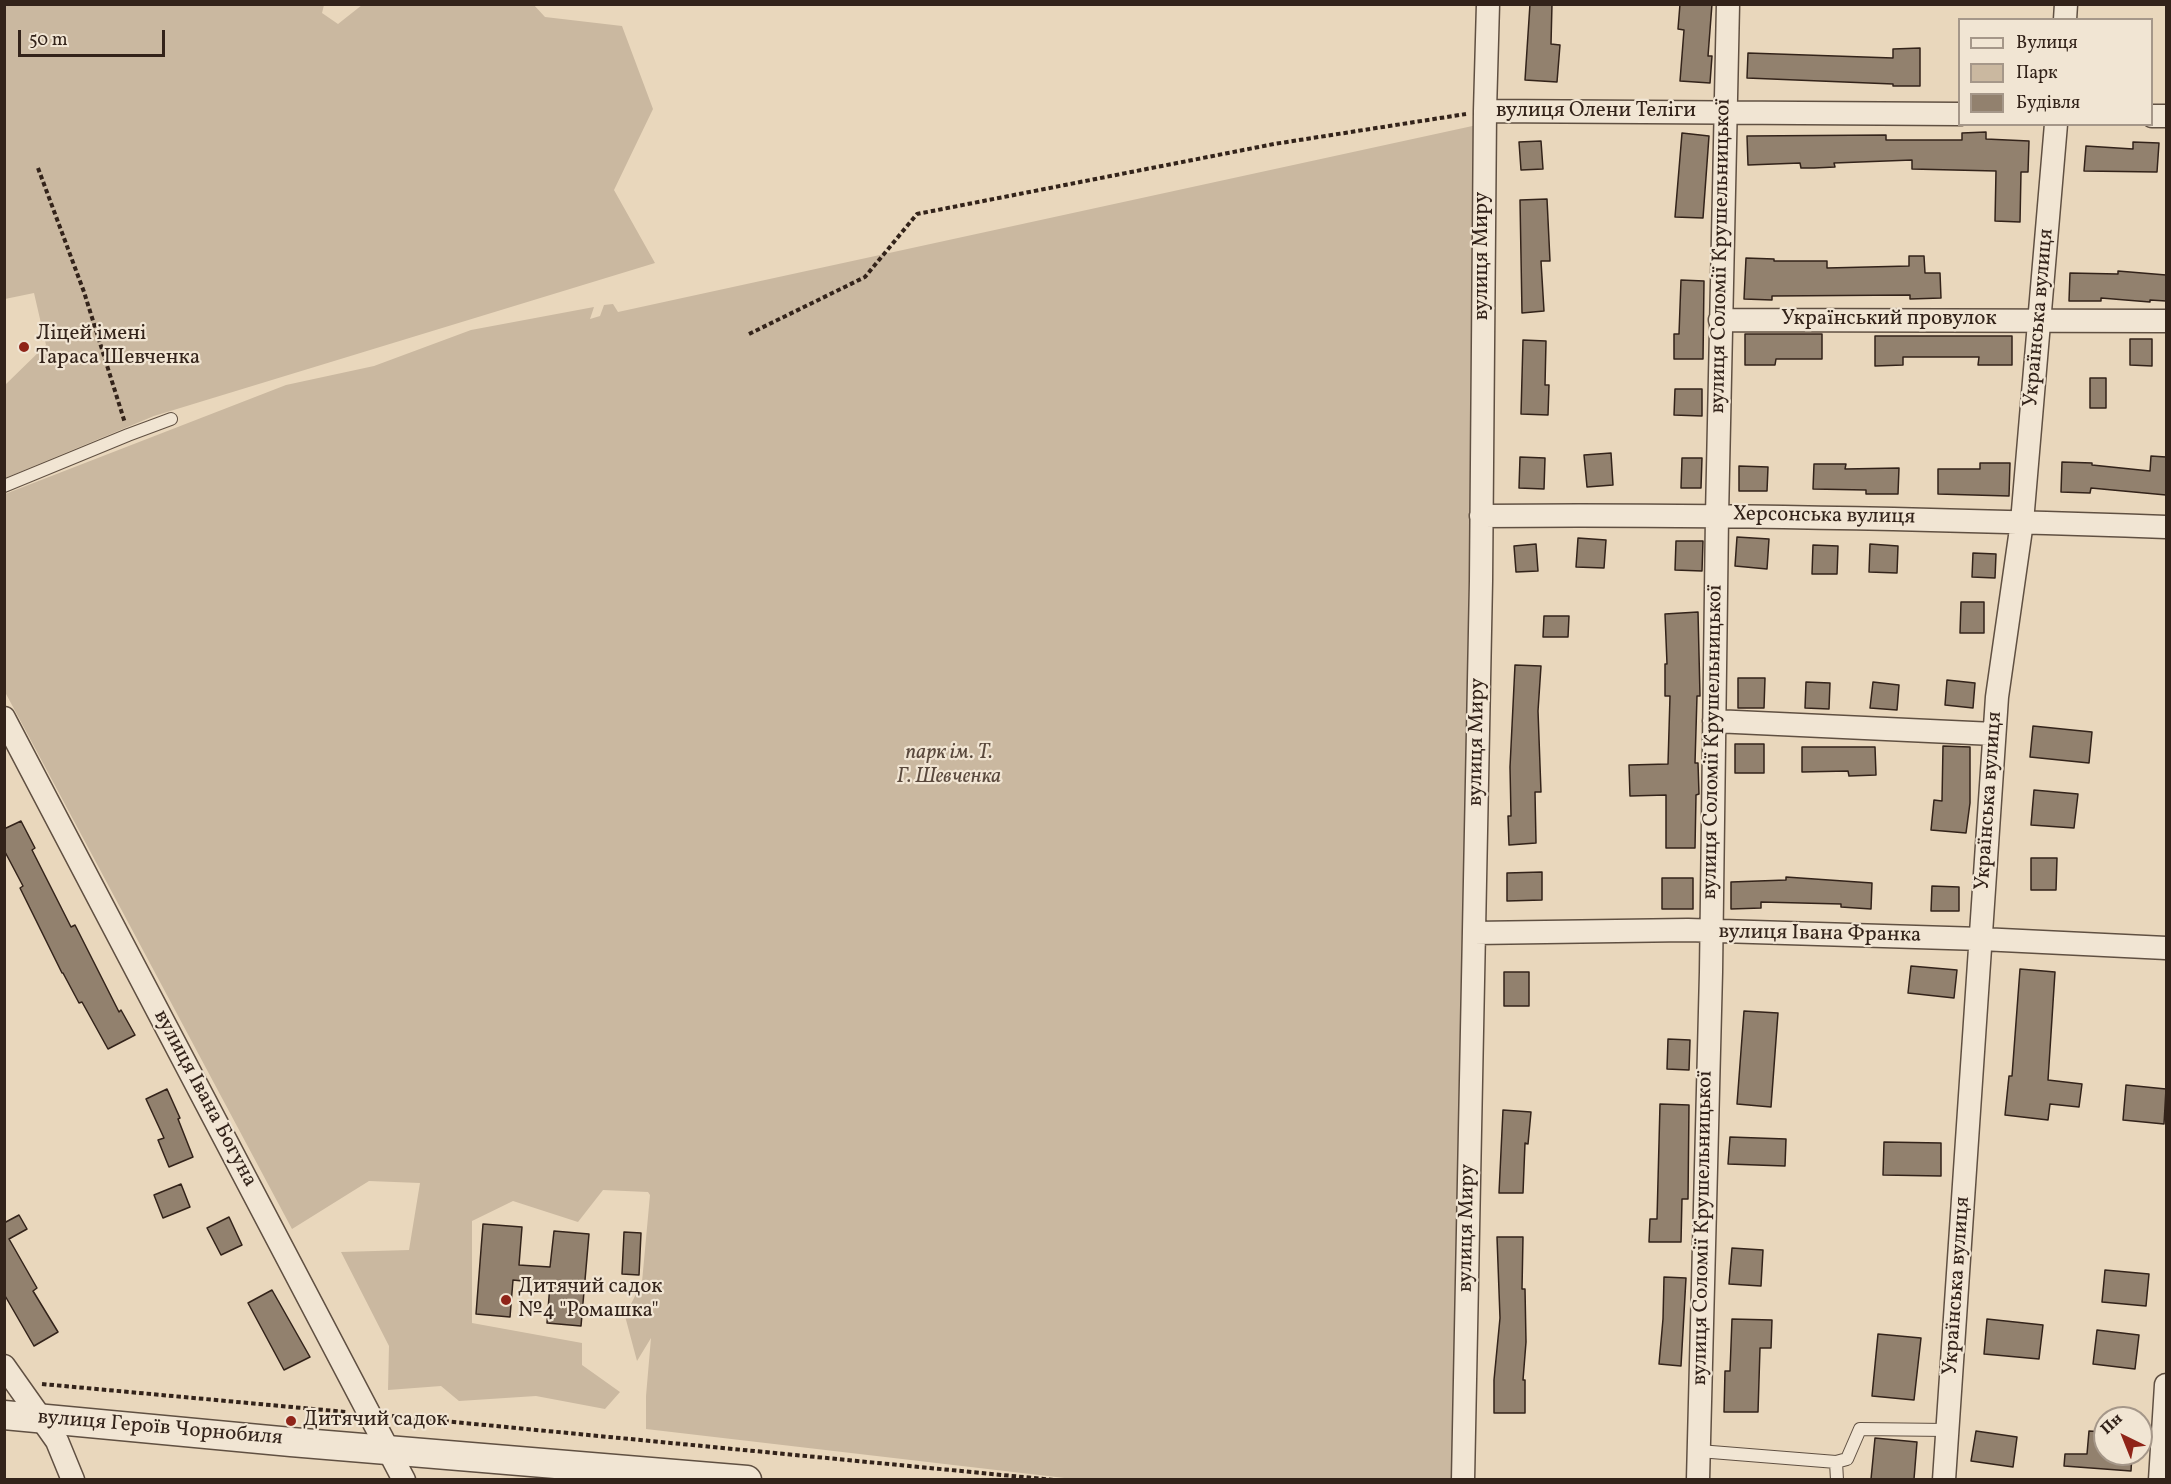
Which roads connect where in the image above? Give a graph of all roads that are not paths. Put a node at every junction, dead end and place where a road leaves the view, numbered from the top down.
1 (1488, 4) edge
2 (1728, 4) edge
3 (1485, 111) junction
4 (1724, 113) junction
5 (1958, 114) edge
6 (2056, 126) edge
7 (1720, 320) junction
8 (2040, 320) junction
9 (2166, 321) edge
10 (171, 420) dead end
11 (4, 486) edge
12 (1481, 516) junction
13 (1717, 516) junction
14 (2022, 522) junction
15 (2166, 527) edge
16 (4, 718) edge
17 (1714, 721) junction
18 (1994, 734) junction
19 (1712, 932) junction
20 (1474, 933) junction
21 (1981, 939) junction
22 (2166, 948) edge
23 (9, 1373) edge
24 (2166, 1385) edge
25 (4, 1414) edge
26 (39, 1418) junction
27 (1947, 1430) junction
28 (387, 1449) junction
29 (1699, 1451) junction
30 (1836, 1462) junction
31 (575, 1472) edge
32 (72, 1479) edge
33 (404, 1479) edge
34 (747, 1479) edge
35 (1464, 1479) edge
36 (1698, 1479) edge
37 (1837, 1479) edge
38 (1944, 1479) edge
39 (2160, 1479) edge

1 - 3 street, вулиця Миру
2 - 4 street, вулиця Соломії Крушельницької
3 - 4 street, вулиця Олени Теліги
3 - 12 street, вулиця Миру
4 - 5 street, вулиця Олени Теліги
4 - 7 street, вулиця Соломії Крушельницької
6 - 8 street, Українська вулиця
7 - 8 street, Український провулок
7 - 13 street, вулиця Соломії Крушельницької
8 - 9 street, Український провулок
8 - 14 street, Українська вулиця
10 - 11 lane
12 - 13 street, Херсонська вулиця
12 - 20 street, вулиця Миру
13 - 14 street, Херсонська вулиця
13 - 17 street, вулиця Соломії Крушельницької
14 - 15 street, Херсонська вулиця
14 - 18 street, Українська вулиця
16 - 28 street, вулиця Івана Богуна
17 - 18 street
17 - 19 street, вулиця Соломії Крушельницької
18 - 21 street, Українська вулиця
19 - 20 street, вулиця Івана Франка
19 - 21 street, вулиця Івана Франка
19 - 29 street, вулиця Соломії Крушельницької
20 - 35 street, вулиця Миру
21 - 22 street, вулиця Івана Франка
21 - 27 street, Українська вулиця
23 - 26 street
24 - 39 street
25 - 26 street, вулиця Героїв Чорнобиля
26 - 28 street, вулиця Героїв Чорнобиля
26 - 32 street
27 - 30 lane
27 - 38 street, Українська вулиця
28 - 31 street, вулиця Героїв Чорнобиля
28 - 33 street, вулиця Івана Богуна
29 - 30 lane
29 - 36 street, вулиця Соломії Крушельницької
30 - 37 lane
31 - 34 street, вулиця Героїв Чорнобиля

